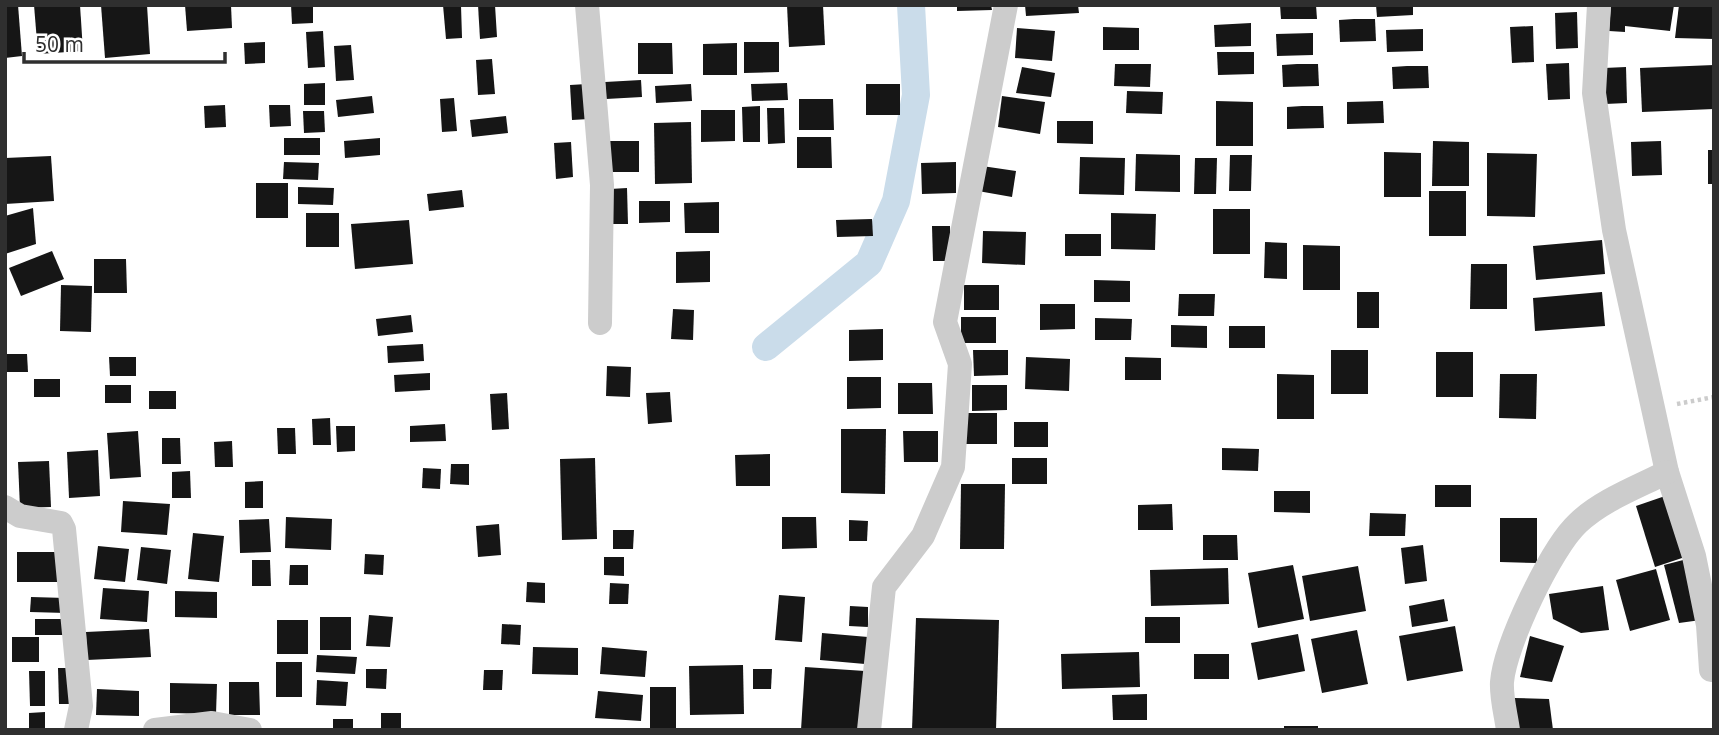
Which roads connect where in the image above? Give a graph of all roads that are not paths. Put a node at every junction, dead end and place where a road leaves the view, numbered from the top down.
1 (587, 5) edge
2 (1006, 5) edge
3 (1599, 5) edge
4 (600, 323) dead end
5 (1667, 472) junction
6 (5, 507) edge
7 (1711, 670) dead end
8 (76, 730) edge
9 (155, 730) edge
10 (250, 730) edge
11 (869, 730) edge
12 (1508, 730) edge

1 - 4 street
2 - 11 street
3 - 5 street
5 - 7 street
5 - 12 street
6 - 8 street
9 - 10 street

